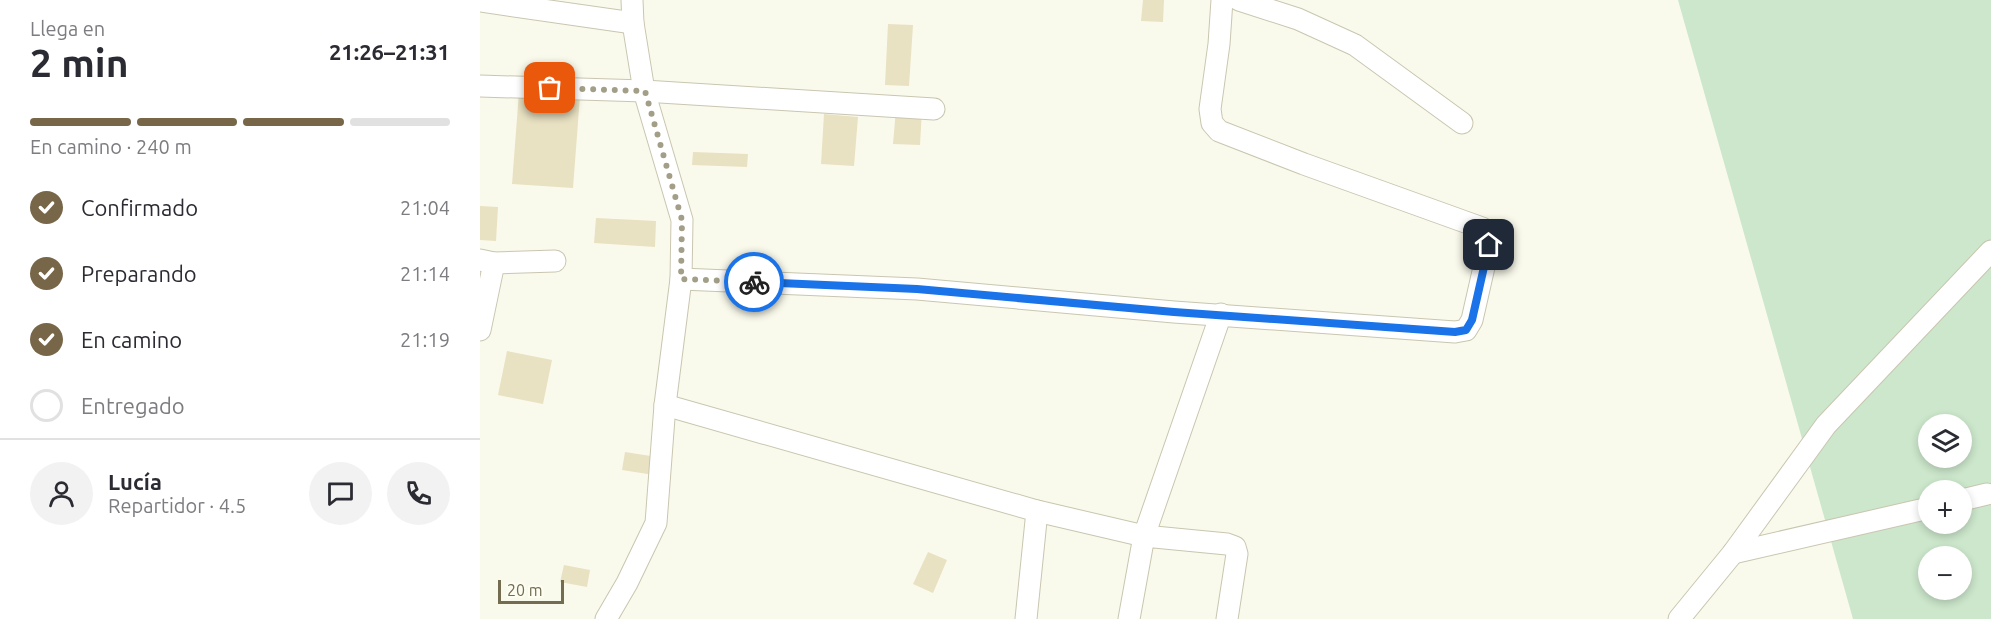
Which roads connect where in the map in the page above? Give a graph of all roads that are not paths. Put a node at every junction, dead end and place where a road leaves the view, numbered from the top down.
1 (632, 0) edge
2 (1222, 0) edge
3 (1239, 0) edge
4 (480, 1) edge
5 (633, 23) junction
6 (480, 86) edge
7 (645, 91) junction
8 (934, 109) dead end
9 (1462, 123) dead end
10 (1991, 252) edge
11 (487, 261) edge
12 (555, 261) dead end
13 (681, 279) junction
14 (1221, 314) junction
15 (480, 330) edge
16 (665, 405) junction
17 (1987, 494) dead end
18 (1972, 498) edge
19 (1037, 511) junction
20 (1918, 511) edge
21 (1144, 536) junction
22 (1733, 553) junction
23 (606, 619) edge
24 (1026, 619) edge
25 (1129, 619) edge
26 (1227, 619) edge
27 (1679, 619) edge

1 - 5 street
2 - 14 street
3 - 9 street
4 - 5 street
5 - 7 street
6 - 7 street
7 - 8 street
7 - 13 street
10 - 22 street
11 - 12 street
11 - 15 street
13 - 14 street
13 - 16 street
14 - 21 street
16 - 19 street
16 - 23 street
17 - 18 street
19 - 21 street
19 - 24 street
20 - 22 street
21 - 25 street
21 - 26 street
22 - 27 street

